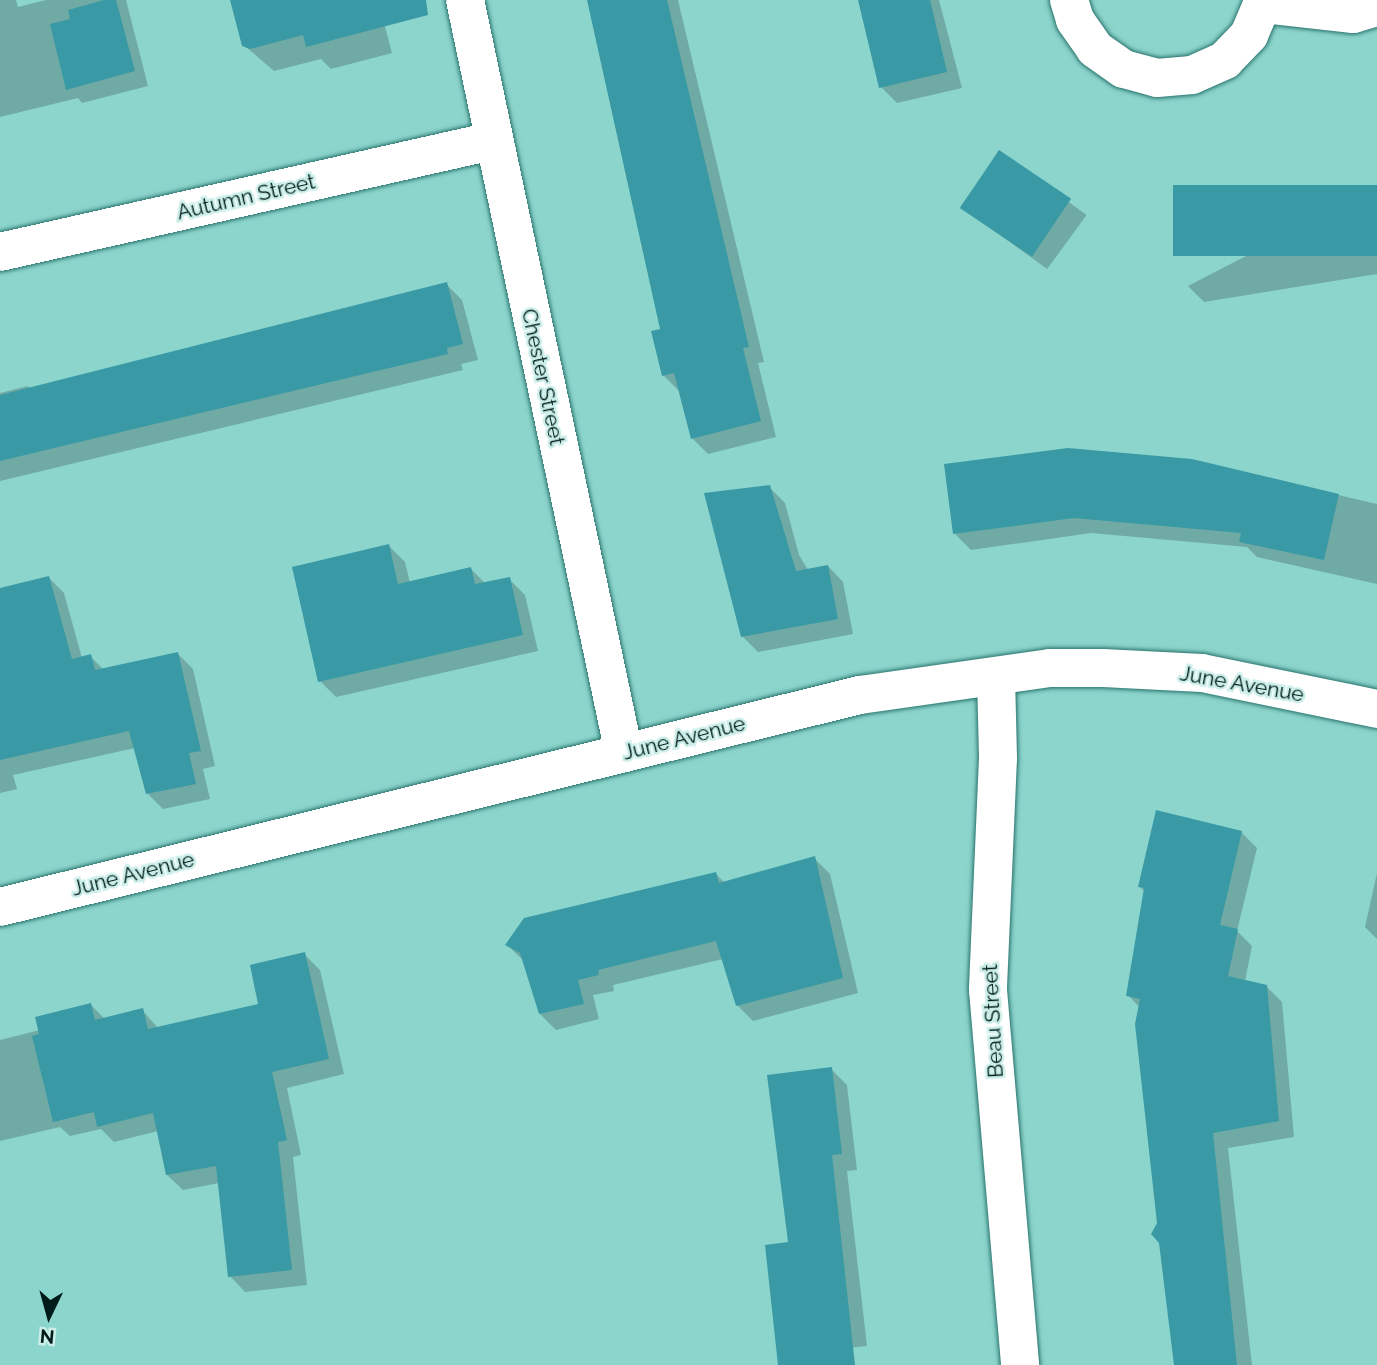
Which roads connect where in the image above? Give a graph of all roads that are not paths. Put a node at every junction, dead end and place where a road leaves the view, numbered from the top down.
1 (465, 0) edge
2 (1069, 0) edge
3 (1264, 2) edge
4 (1377, 7) edge
5 (492, 141) junction
6 (0, 252) edge
7 (996, 676) junction
8 (1377, 709) edge
9 (624, 753) junction
10 (0, 907) edge
11 (1020, 1365) edge

1 - 5 street, Chester Street
2 - 3 street
3 - 4 street
5 - 6 street, Autumn Street
5 - 9 street, Chester Street
7 - 8 street, June Avenue
7 - 9 street, June Avenue
7 - 11 street, Beau Street
9 - 10 street, June Avenue

